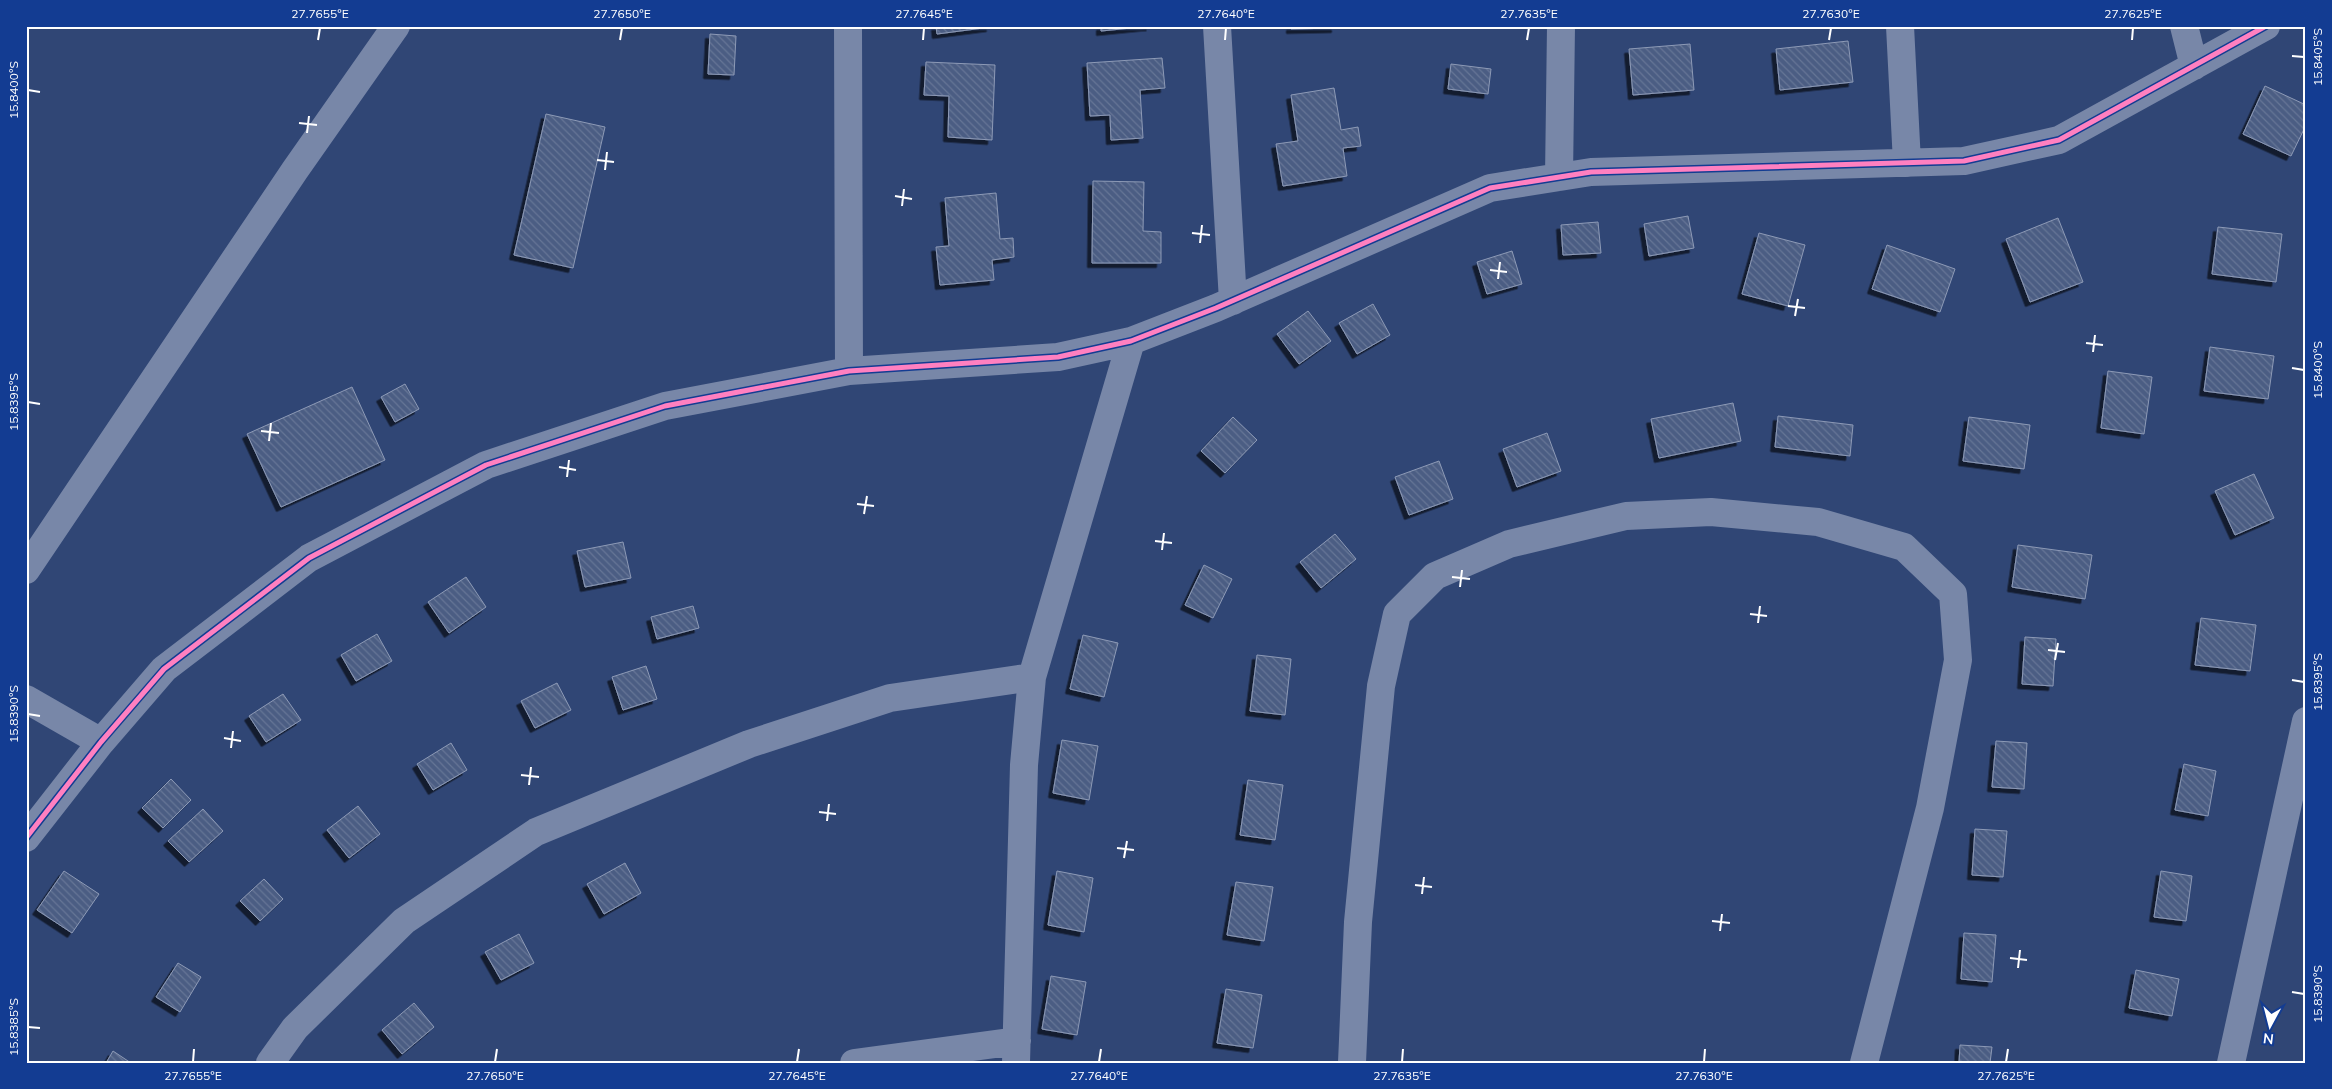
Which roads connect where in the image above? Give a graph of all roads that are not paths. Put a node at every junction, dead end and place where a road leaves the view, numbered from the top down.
1 (396, 26) edge
2 (848, 26) edge
3 (1217, 26) edge
4 (1561, 26) edge
5 (1900, 26) edge
6 (2184, 26) edge
7 (2266, 26) edge
8 (2194, 66) junction
9 (1907, 163) junction
10 (1559, 177) junction
11 (1233, 301) junction
12 (1131, 341) junction
13 (849, 371) junction
14 (26, 570) edge
15 (1032, 677) junction
16 (26, 699) edge
17 (2306, 721) edge
18 (101, 742) junction
19 (26, 838) edge
20 (1017, 1052) edge
21 (270, 1063) edge
22 (854, 1063) edge
23 (1352, 1063) edge
24 (1864, 1063) edge
25 (2231, 1063) edge

1 - 14 street
2 - 13 street
3 - 11 street
4 - 10 street
5 - 9 street
6 - 8 street
7 - 8 street
8 - 9 street
9 - 10 street
10 - 11 street
11 - 12 street
12 - 13 street
12 - 15 street
13 - 18 street
15 - 20 street
15 - 21 street
16 - 18 street
17 - 25 street
18 - 19 street
20 - 22 street
23 - 24 street

